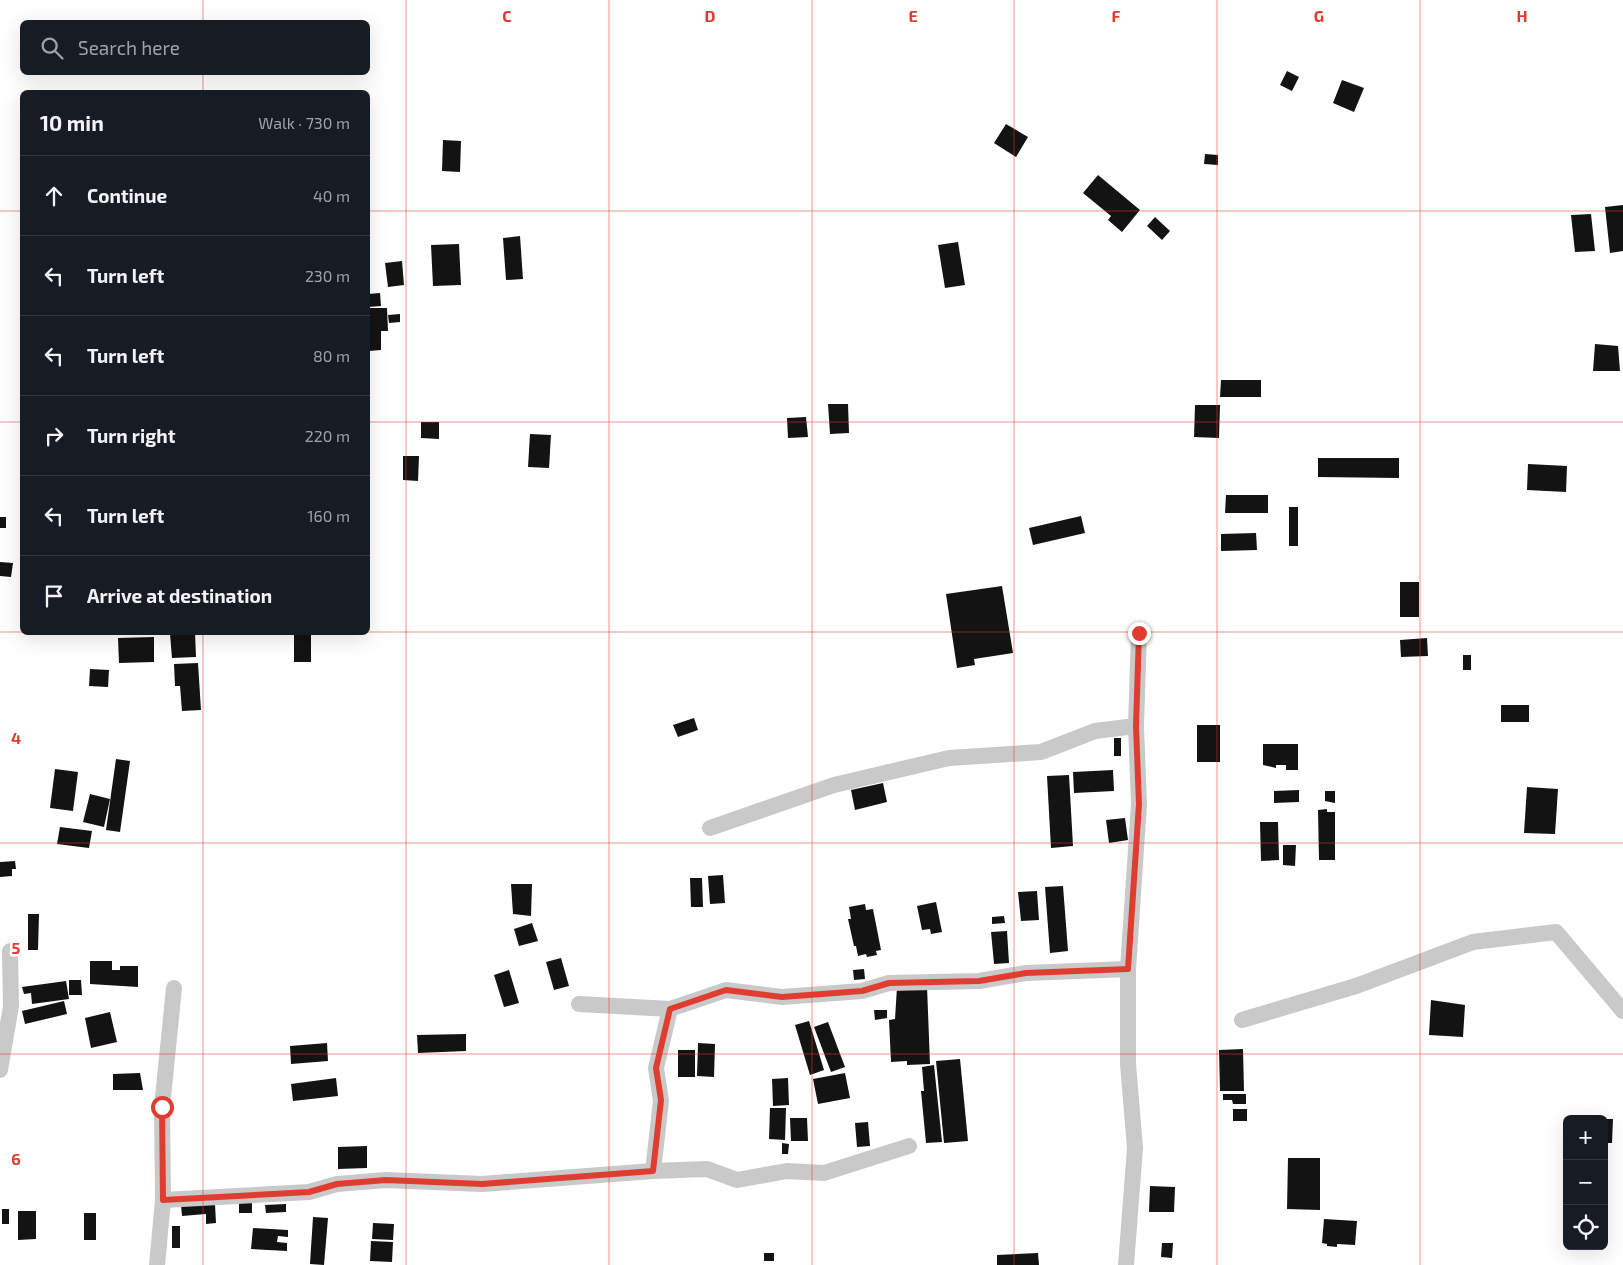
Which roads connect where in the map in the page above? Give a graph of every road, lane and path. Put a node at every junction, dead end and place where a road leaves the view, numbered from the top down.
1 (1139, 633) dead end
2 (1136, 726) junction
3 (710, 828) dead end
4 (10, 951) dead end
5 (1128, 969) junction
6 (174, 988) dead end
7 (580, 1004) dead end
8 (670, 1009) junction
9 (1623, 1011) edge
10 (1242, 1020) dead end
11 (0, 1070) edge
12 (909, 1146) dead end
13 (653, 1171) junction
14 (163, 1200) junction
15 (157, 1265) edge
16 (1126, 1265) edge

1 - 2 street
2 - 3 street
2 - 5 street
4 - 11 street
5 - 8 street
5 - 16 street
6 - 14 street
7 - 8 street
8 - 13 street
9 - 10 street
12 - 13 street
13 - 14 street
14 - 15 street

